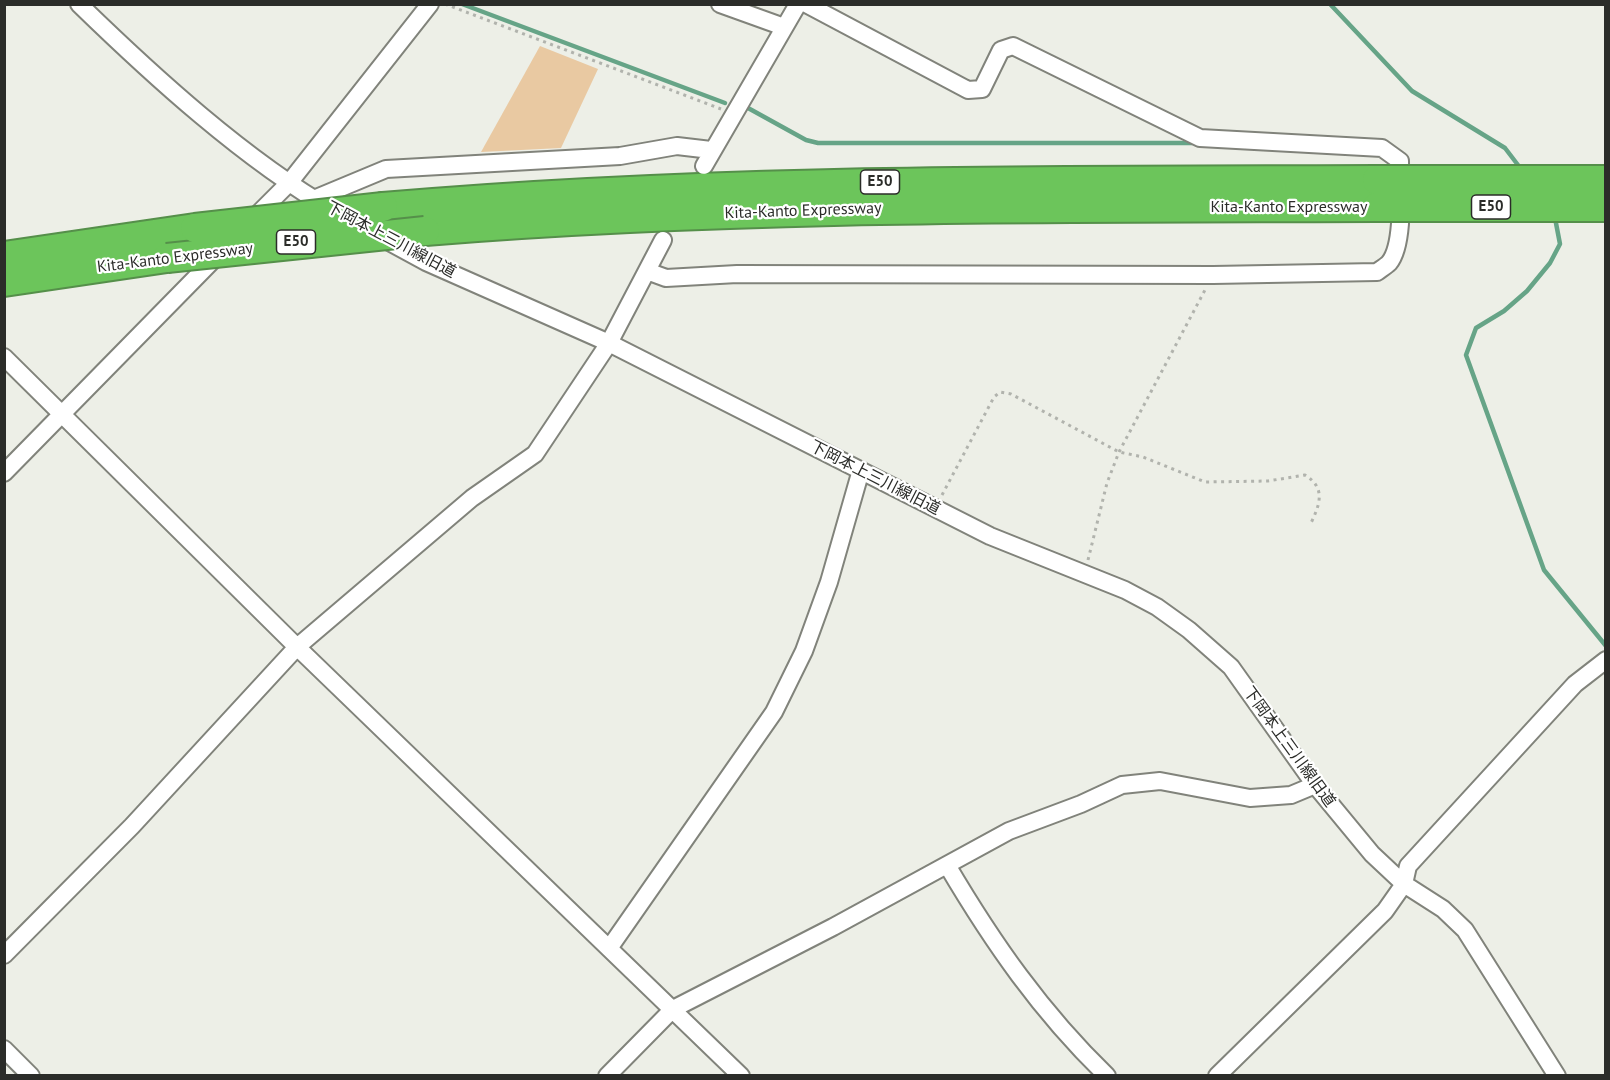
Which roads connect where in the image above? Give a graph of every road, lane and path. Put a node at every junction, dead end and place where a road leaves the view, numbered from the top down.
1 (79, 4) edge
2 (430, 4) edge
3 (445, 4) edge
4 (720, 4) edge
5 (798, 4) edge
6 (806, 4) edge
7 (784, 27) junction
8 (733, 113) junction
9 (711, 150) junction
10 (704, 166) dead end
11 (1605, 180) edge
12 (289, 183) junction
13 (1377, 193) junction
14 (314, 200) junction
15 (1605, 207) edge
16 (663, 240) dead end
17 (4, 255) edge
18 (647, 271) junction
19 (1213, 275) junction
20 (4, 282) edge
21 (609, 343) junction
22 (4, 357) edge
23 (62, 413) junction
24 (1119, 452) junction
25 (861, 470) junction
26 (4, 473) edge
27 (934, 509) junction
28 (1311, 523) dead end
29 (1084, 574) junction
30 (297, 647) junction
31 (1605, 660) edge
32 (1315, 786) junction
33 (947, 865) junction
34 (1404, 884) junction
35 (610, 947) junction
36 (4, 955) edge
37 (673, 1009) junction
38 (4, 1049) edge
39 (31, 1076) edge
40 (607, 1076) edge
41 (741, 1076) edge
42 (1107, 1076) edge
43 (1217, 1076) edge
44 (1557, 1076) edge

1 - 12 street, 下岡本上三川線旧道
2 - 12 street
3 - 8 path
4 - 7 street
5 - 7 street
6 - 19 street
7 - 8 street
8 - 9 street
9 - 10 street
9 - 14 street
11 - 13 highway, Kita-Kanto Expressway / E50, bridge
12 - 14 street, 下岡本上三川線旧道
12 - 23 street
13 - 15 highway, Kita-Kanto Expressway / E50, bridge
13 - 17 highway, Kita-Kanto Expressway / E50, bridge
13 - 20 highway, Kita-Kanto Expressway / E50, bridge
14 - 21 street, 下岡本上三川線旧道
16 - 18 street
18 - 19 street
18 - 21 street
19 - 24 path
21 - 25 street, 下岡本上三川線旧道
21 - 30 street
22 - 23 street
23 - 26 street
23 - 30 street
24 - 27 path
24 - 28 path
24 - 29 path
25 - 27 street, 下岡本上三川線旧道
25 - 35 street
27 - 29 street, 下岡本上三川線旧道
29 - 32 street, 下岡本上三川線旧道
30 - 35 street
30 - 36 street
31 - 34 street
32 - 33 street
32 - 34 street, 下岡本上三川線旧道
33 - 37 street
33 - 42 street
34 - 43 street
34 - 44 street, 下岡本上三川線旧道
35 - 37 street
37 - 40 street
37 - 41 street
38 - 39 street

